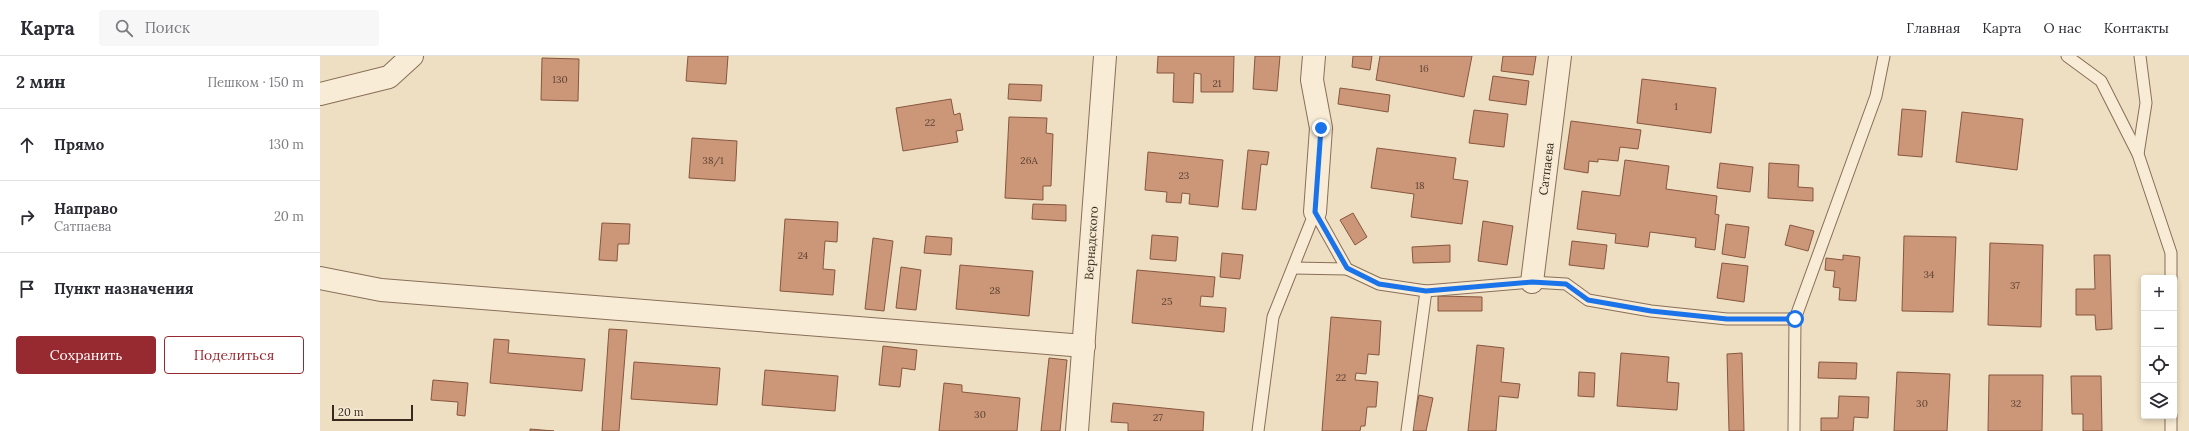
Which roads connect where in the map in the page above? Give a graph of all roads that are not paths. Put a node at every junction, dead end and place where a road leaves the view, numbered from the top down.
1 (412, 56) edge
2 (1105, 56) edge
3 (1314, 56) edge
4 (1560, 56) edge
5 (1884, 56) edge
6 (2067, 56) edge
7 (2140, 56) edge
8 (320, 94) edge
9 (2138, 154) junction
10 (1315, 212) junction
11 (1293, 268) junction
12 (1347, 268) junction
13 (2171, 275) edge
14 (320, 278) edge
15 (1532, 282) junction
16 (1426, 291) junction
17 (1795, 319) junction
18 (1084, 346) junction
19 (2170, 419) edge
20 (1077, 431) edge
21 (1258, 431) edge
22 (1407, 431) edge
23 (1794, 431) edge
24 (2171, 431) edge

1 - 8 street
2 - 18 street, Вернадского
3 - 10 street
4 - 15 street, Сатпаева
5 - 17 lane
6 - 9 lane
7 - 9 lane
9 - 13 lane
10 - 11 lane
10 - 12 lane
11 - 12 lane
11 - 21 lane
12 - 16 lane
14 - 18 street
15 - 16 lane
15 - 17 lane
16 - 22 lane
17 - 23 lane
18 - 20 street, Вернадского
19 - 24 lane

